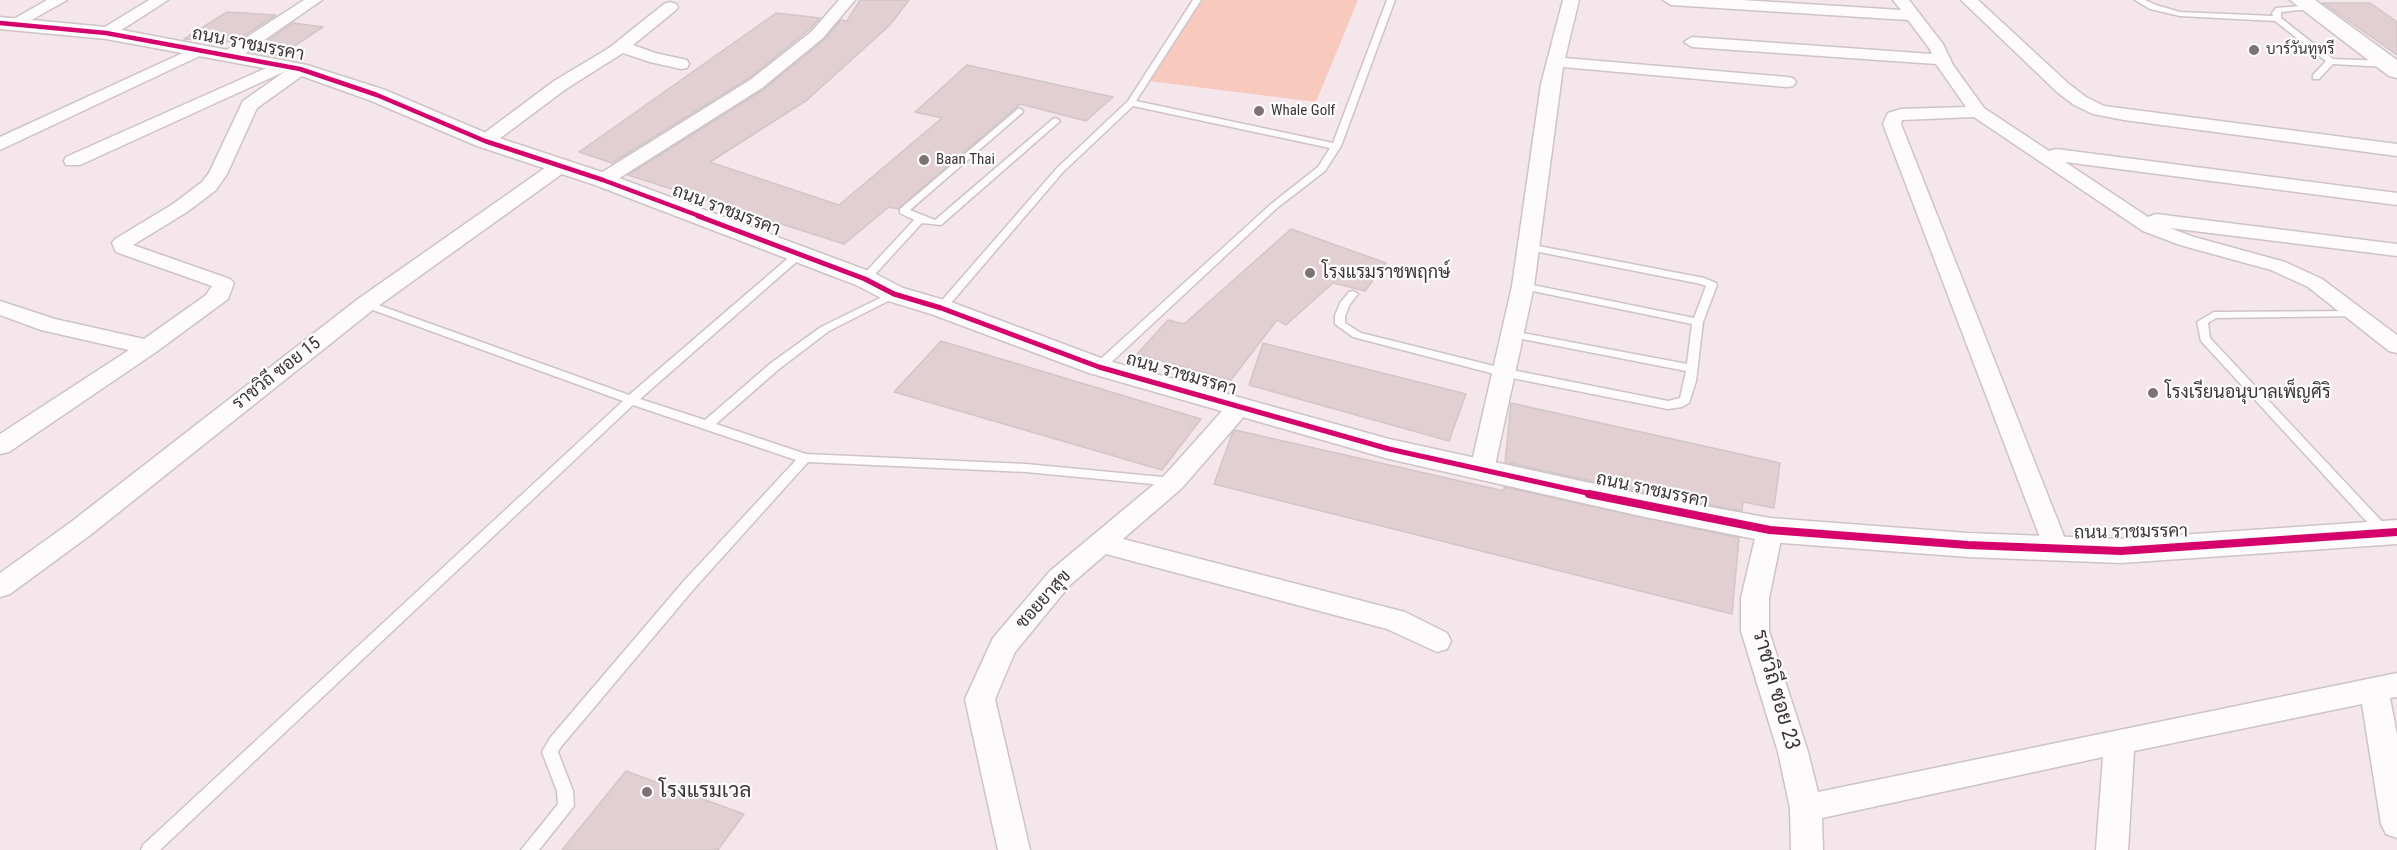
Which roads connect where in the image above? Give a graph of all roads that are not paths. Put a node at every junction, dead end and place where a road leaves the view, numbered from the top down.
1 (58, 0) edge
2 (160, 0) edge
3 (306, 0) edge
4 (314, 0) edge
5 (847, 0) edge
6 (1197, 0) edge
7 (1391, 0) edge
8 (1571, 0) edge
9 (1671, 0) edge
10 (1900, 0) edge
11 (1969, 0) edge
12 (2139, 0) edge
13 (2305, 3) edge
14 (670, 7) dead end
15 (1913, 16) junction
16 (2277, 19) junction
17 (7, 23) edge
18 (106, 33) junction
19 (1692, 42) dead end
20 (621, 46) junction
21 (200, 50) junction
22 (231, 54) junction
23 (1944, 60) junction
24 (2331, 61) junction
25 (1557, 62) junction
26 (681, 64) dead end
27 (292, 67) junction
28 (2392, 67) edge
29 (2316, 77) dead end
30 (1787, 82) dead end
31 (1131, 104) junction
32 (1019, 111) dead end
33 (1978, 112) junction
34 (1056, 121) dead end
35 (484, 141) junction
36 (0, 144) edge
37 (1336, 146) junction
38 (2397, 150) edge
39 (2047, 153) junction
40 (73, 161) dead end
41 (559, 167) junction
42 (603, 180) junction
43 (2397, 199) edge
44 (920, 219) junction
45 (2153, 219) dead end
46 (1528, 247) junction
47 (2397, 250) edge
48 (798, 255) junction
49 (865, 279) junction
50 (1523, 286) junction
51 (894, 294) junction
52 (1353, 294) dead end
53 (366, 304) junction
54 (0, 308) edge
55 (941, 308) junction
56 (2355, 314) junction
57 (1698, 322) junction
58 (1512, 334) junction
59 (2397, 346) edge
60 (148, 347) junction
61 (1099, 367) junction
62 (1692, 369) junction
63 (1502, 372) junction
64 (631, 400) junction
65 (1239, 407) junction
66 (706, 426) junction
67 (0, 446) edge
68 (805, 458) junction
69 (1482, 470) junction
70 (1173, 482) junction
71 (1770, 530) junction
72 (2390, 532) edge
73 (1101, 543) junction
74 (2056, 549) junction
75 (0, 587) edge
76 (1437, 641) dead end
77 (2385, 687) edge
78 (2119, 741) junction
79 (1806, 808) junction
80 (2397, 824) edge
81 (149, 850) edge
82 (529, 850) edge
83 (1014, 850) edge
84 (1807, 850) edge
85 (2112, 850) edge

1 - 17 street
2 - 18 street
3 - 4 street
4 - 22 street
5 - 42 street
6 - 31 lane
7 - 37 lane
8 - 25 street
9 - 15 street
10 - 15 street
11 - 38 street
12 - 16 lane
13 - 16 lane
13 - 28 main road
14 - 20 street
15 - 23 street
16 - 24 lane
17 - 18 street, ถนน ราชมรรคา
18 - 21 street, ถนน ราชมรรคา
19 - 23 street
20 - 26 street
20 - 35 street
21 - 22 street, ถนน ราชมรรคา
21 - 36 street
22 - 27 street, ถนน ราชมรรคา
23 - 33 street
24 - 28 lane
24 - 29 lane
25 - 30 street
25 - 46 street
27 - 35 street, ถนน ราชมรรคา
27 - 40 street
27 - 60 street
31 - 37 lane
31 - 55 lane
32 - 44 lane
33 - 39 street
33 - 74 street
34 - 44 lane
35 - 41 street, ถนน ราชมรรคา
37 - 61 lane
39 - 43 street
39 - 56 street
41 - 42 street, ถนน ราชมรรคา
41 - 53 street, ราชวิถี ซอย 15
42 - 48 street, ถนน ราชมรรคา
44 - 49 lane
45 - 47 street
46 - 50 street
46 - 57 lane
48 - 49 street, ถนน ราชมรรคา
48 - 64 lane
49 - 51 street, ถนน ราชมรรคา
50 - 57 lane
50 - 58 street
51 - 55 street, ถนน ราชมรรคา
51 - 66 lane
52 - 63 lane
53 - 64 lane
53 - 75 street, ราชวิถี ซอย 15
54 - 60 street
55 - 61 street, ถนน ราชมรรคา
56 - 59 street
56 - 72 lane
57 - 62 lane
58 - 62 lane
58 - 63 street
60 - 67 street
61 - 65 street, ถนน ราชมรรคา
62 - 63 lane
63 - 69 street
64 - 66 lane
64 - 81 lane
65 - 69 street, ถนน ราชมรรคา
65 - 70 street, ซอยยาสุข
66 - 68 lane
68 - 70 lane
68 - 82 lane
69 - 71 street, ถนน ราชมรรคา
70 - 73 street, ซอยยาสุข
71 - 74 street, ถนน ราชมรรคา
71 - 79 street, ราชวิถี ซอย 23
72 - 74 street, ถนน ราชมรรคา
73 - 76 street
73 - 83 street, ซอยยาสุข
77 - 78 street
77 - 80 street
78 - 79 street
78 - 85 street
79 - 84 street, ราชวิถี ซอย 23

